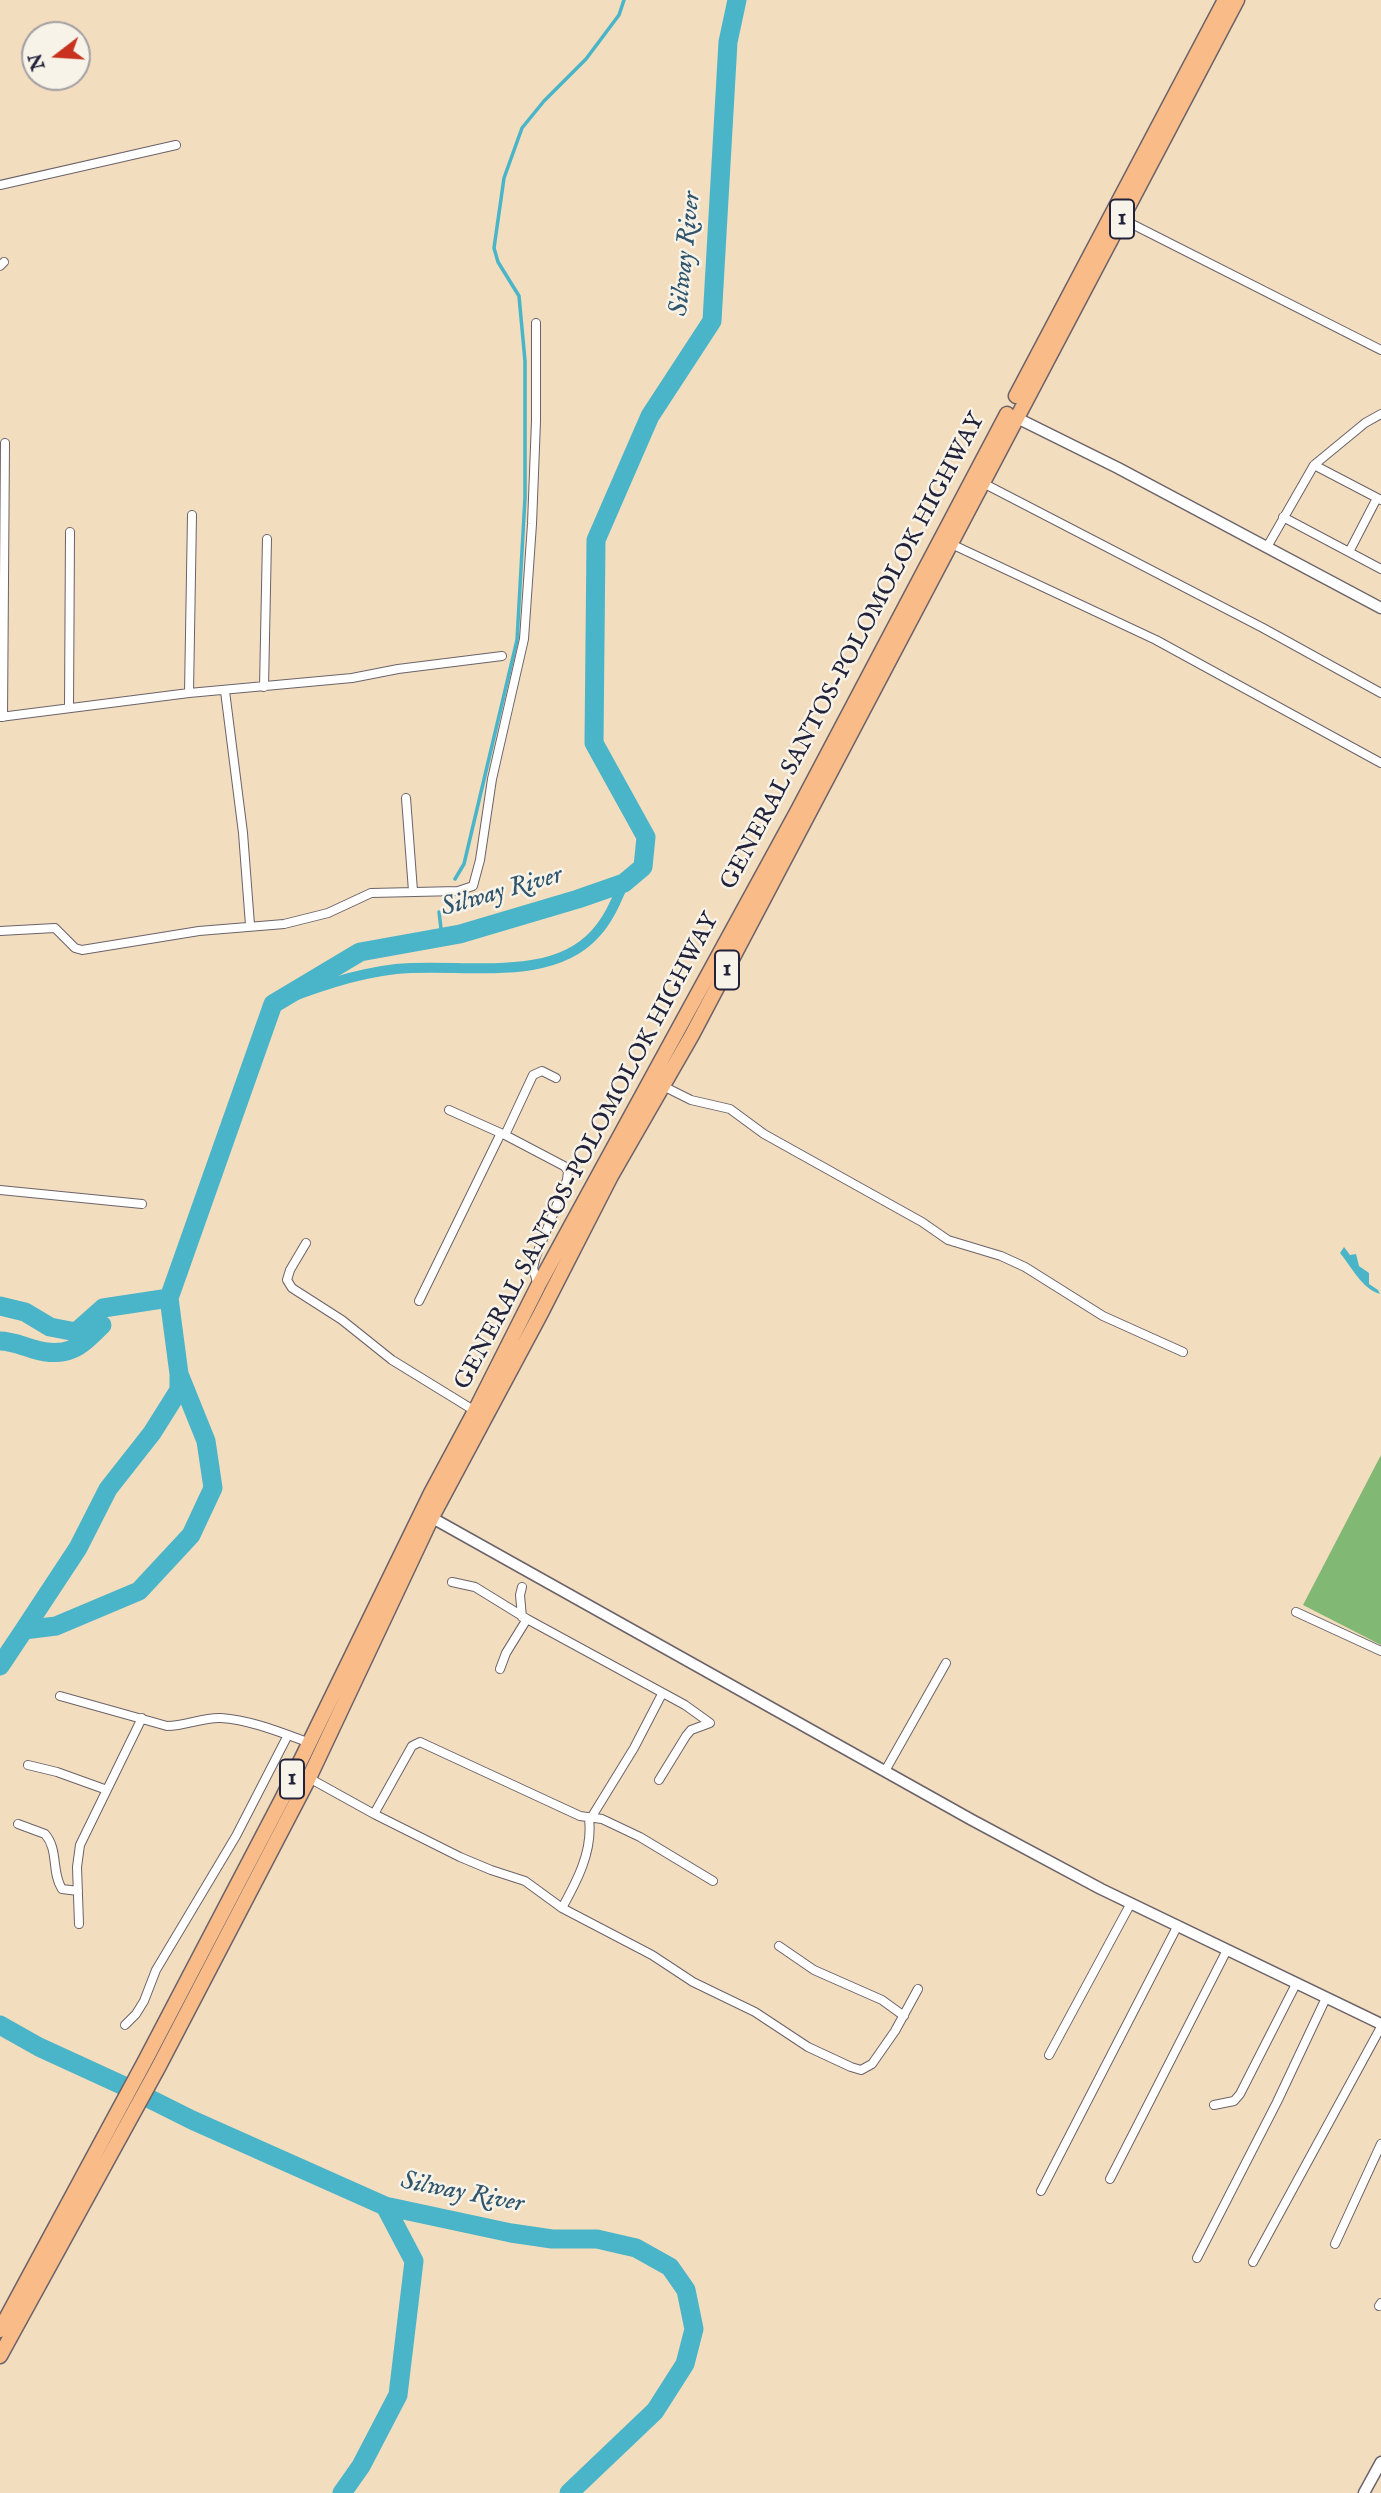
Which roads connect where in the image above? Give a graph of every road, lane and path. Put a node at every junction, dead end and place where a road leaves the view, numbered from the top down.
1 (1225, 0) edge
2 (1237, 0) edge
3 (176, 145) dead end
4 (0, 185) edge
5 (1122, 219) junction
6 (536, 323) dead end
7 (1381, 349) edge
8 (1381, 414) edge
9 (1012, 415) junction
10 (5, 443) dead end
11 (1314, 465) junction
12 (978, 480) junction
13 (1379, 499) edge
14 (192, 515) dead end
15 (1283, 517) junction
16 (70, 532) dead end
17 (267, 539) dead end
18 (945, 541) junction
19 (1267, 547) junction
20 (1349, 552) junction
21 (1381, 569) edge
22 (1381, 608) edge
23 (502, 656) dead end
24 (264, 687) junction
25 (225, 691) junction
26 (188, 693) junction
27 (1381, 693) edge
28 (69, 708) junction
29 (2, 717) edge
30 (1381, 763) edge
31 (406, 798) dead end
32 (413, 891) junction
33 (250, 925) junction
34 (0, 931) edge
35 (556, 1078) dead end
36 (663, 1086) junction
37 (450, 1110) dead end
38 (503, 1134) junction
39 (0, 1190) edge
40 (142, 1204) dead end
41 (306, 1243) dead end
42 (538, 1286) junction
43 (419, 1301) dead end
44 (1183, 1352) dead end
45 (475, 1411) junction
46 (427, 1515) junction
47 (452, 1582) dead end
48 (522, 1587) dead end
49 (1296, 1612) dead end
50 (525, 1618) junction
51 (1381, 1651) edge
52 (946, 1663) dead end
53 (500, 1669) dead end
54 (662, 1694) junction
55 (60, 1696) dead end
56 (142, 1718) junction
57 (288, 1735) junction
58 (310, 1743) junction
59 (29, 1765) dead end
60 (885, 1771) junction
61 (309, 1778) junction
62 (659, 1780) dead end
63 (107, 1790) junction
64 (374, 1814) junction
65 (590, 1819) junction
66 (18, 1824) dead end
67 (713, 1881) dead end
68 (78, 1891) junction
69 (1131, 1903) junction
70 (562, 1908) junction
71 (79, 1924) dead end
72 (1178, 1925) junction
73 (779, 1946) dead end
74 (1227, 1950) junction
75 (1297, 1984) junction
76 (918, 1989) dead end
77 (1326, 1998) junction
78 (904, 2016) junction
79 (125, 2025) dead end
80 (1381, 2025) edge
81 (1049, 2055) dead end
82 (151, 2065) junction
83 (1214, 2105) dead end
84 (117, 2127) junction
85 (1381, 2144) edge
86 (1110, 2179) dead end
87 (1041, 2191) dead end
88 (1335, 2244) dead end
89 (1198, 2258) dead end
90 (1253, 2262) dead end
91 (0, 2330) edge
92 (0, 2356) edge
93 (1381, 2462) edge
94 (1364, 2493) edge

1 - 9 highway, GENERAL SANTOS-POLOMOLOK HIGHWAY / 1
2 - 5 highway, 1
3 - 4 street
5 - 7 street
5 - 9 highway, 1
6 - 32 street
8 - 11 street
9 - 12 highway, 1
9 - 19 street
10 - 29 street
11 - 13 street
11 - 15 street
12 - 18 highway, 1
12 - 27 street
13 - 20 street
14 - 26 street
15 - 19 street
15 - 20 street
16 - 28 street
17 - 24 street
18 - 30 street
18 - 36 highway, 1
18 - 42 highway, GENERAL SANTOS-POLOMOLOK HIGHWAY / 1
19 - 22 street
20 - 21 street
23 - 24 street
24 - 25 street
25 - 26 street
25 - 33 street
26 - 28 street
28 - 29 street
31 - 32 street
32 - 33 street
33 - 34 street
35 - 38 street
36 - 44 street
36 - 46 highway, 1
37 - 38 street
38 - 42 street
38 - 43 street
39 - 40 street
41 - 45 street
42 - 45 highway, GENERAL SANTOS-POLOMOLOK HIGHWAY / 1
45 - 46 highway, GENERAL SANTOS-POLOMOLOK HIGHWAY / 1
46 - 58 highway, GENERAL SANTOS-POLOMOLOK HIGHWAY / 1
46 - 60 street
46 - 61 highway, 1
47 - 50 street
48 - 50 street
49 - 51 street
50 - 53 street
50 - 54 street
52 - 60 street
54 - 62 street
54 - 65 street
55 - 56 street
56 - 57 street
56 - 63 street
57 - 58 street
57 - 79 street
58 - 82 highway, GENERAL SANTOS-POLOMOLOK HIGHWAY / 1
59 - 63 street
60 - 69 street
61 - 64 street
61 - 82 highway, 1
63 - 68 street
64 - 65 street
64 - 70 street
65 - 67 street
65 - 70 street
66 - 68 street
68 - 71 street
69 - 72 street
69 - 81 street
70 - 78 street
72 - 74 street
72 - 87 street
73 - 78 street
74 - 75 street
74 - 86 street
75 - 77 street
75 - 83 street
76 - 78 street
77 - 80 street
77 - 89 street
80 - 90 street
82 - 84 highway, 1
84 - 91 highway, 1
84 - 92 highway, 1
85 - 88 street
93 - 94 street

